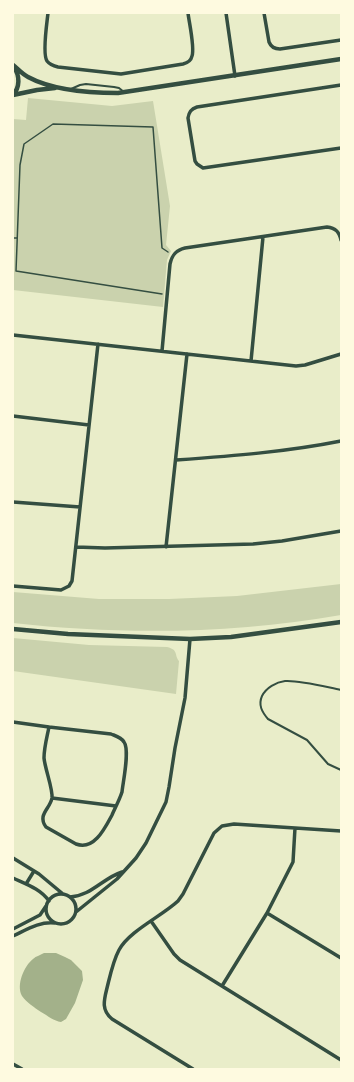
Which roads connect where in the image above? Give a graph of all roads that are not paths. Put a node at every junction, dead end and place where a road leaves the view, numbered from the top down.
1 (48, 13) edge
2 (188, 13) edge
3 (226, 13) edge
4 (264, 13) edge
5 (341, 40) edge
6 (341, 60) edge
7 (13, 66) edge
8 (235, 76) junction
9 (341, 85) edge
10 (57, 88) junction
11 (70, 89) junction
12 (126, 92) junction
13 (13, 95) edge
14 (341, 148) edge
15 (263, 237) junction
16 (341, 240) edge
17 (13, 335) edge
18 (98, 344) junction
19 (162, 351) junction
20 (187, 354) junction
21 (341, 354) edge
22 (251, 361) junction
23 (13, 416) edge
24 (89, 425) junction
25 (341, 441) edge
26 (176, 460) junction
27 (13, 502) edge
28 (80, 507) junction
29 (341, 531) edge
30 (76, 547) junction
31 (166, 547) junction
32 (13, 586) edge
33 (341, 622) edge
34 (13, 629) edge
35 (190, 639) junction
36 (341, 690) edge
37 (13, 722) edge
38 (49, 727) junction
39 (341, 770) edge
40 (52, 798) junction
41 (116, 806) junction
42 (295, 828) junction
43 (341, 831) edge
44 (13, 858) edge
45 (34, 871) junction
46 (123, 871) junction
47 (13, 878) edge
48 (26, 884) junction
49 (63, 894) junction
50 (70, 897) junction
51 (48, 903) junction
52 (76, 912) junction
53 (267, 913) junction
54 (151, 921) junction
55 (56, 923) junction
56 (13, 929) edge
57 (13, 936) edge
58 (341, 958) edge
59 (222, 986) junction
60 (341, 1060) edge
61 (13, 1064) edge
62 (22, 1069) edge
63 (193, 1069) edge

1 - 2 street
3 - 8 street
4 - 5 street
6 - 8 street
7 - 10 street
7 - 13 street
8 - 12 street
9 - 14 street
10 - 11 street
10 - 13 street
11 - 12 street
11 - 12 lane
15 - 16 street
15 - 19 street
15 - 22 street
17 - 18 street
18 - 19 street
18 - 24 street
19 - 20 street
20 - 22 street
20 - 26 street
21 - 22 street
23 - 24 street
24 - 28 street
25 - 26 street
26 - 31 street
27 - 28 street
28 - 30 street
29 - 31 street
30 - 31 street
30 - 32 street
33 - 35 street
34 - 35 street
35 - 46 street
36 - 39 lane
37 - 38 street
38 - 40 street
38 - 41 street
40 - 41 street
40 - 41 street
42 - 43 street
42 - 53 street
42 - 54 street
44 - 45 street
45 - 48 street
45 - 49 street
46 - 50 street
46 - 52 street
47 - 48 street
48 - 51 street
49 - 50 street
49 - 51 street
50 - 52 street
51 - 55 street
51 - 56 street
52 - 55 street
53 - 58 street
53 - 59 street
54 - 59 street
54 - 63 street
55 - 57 street
59 - 60 street
61 - 62 street

